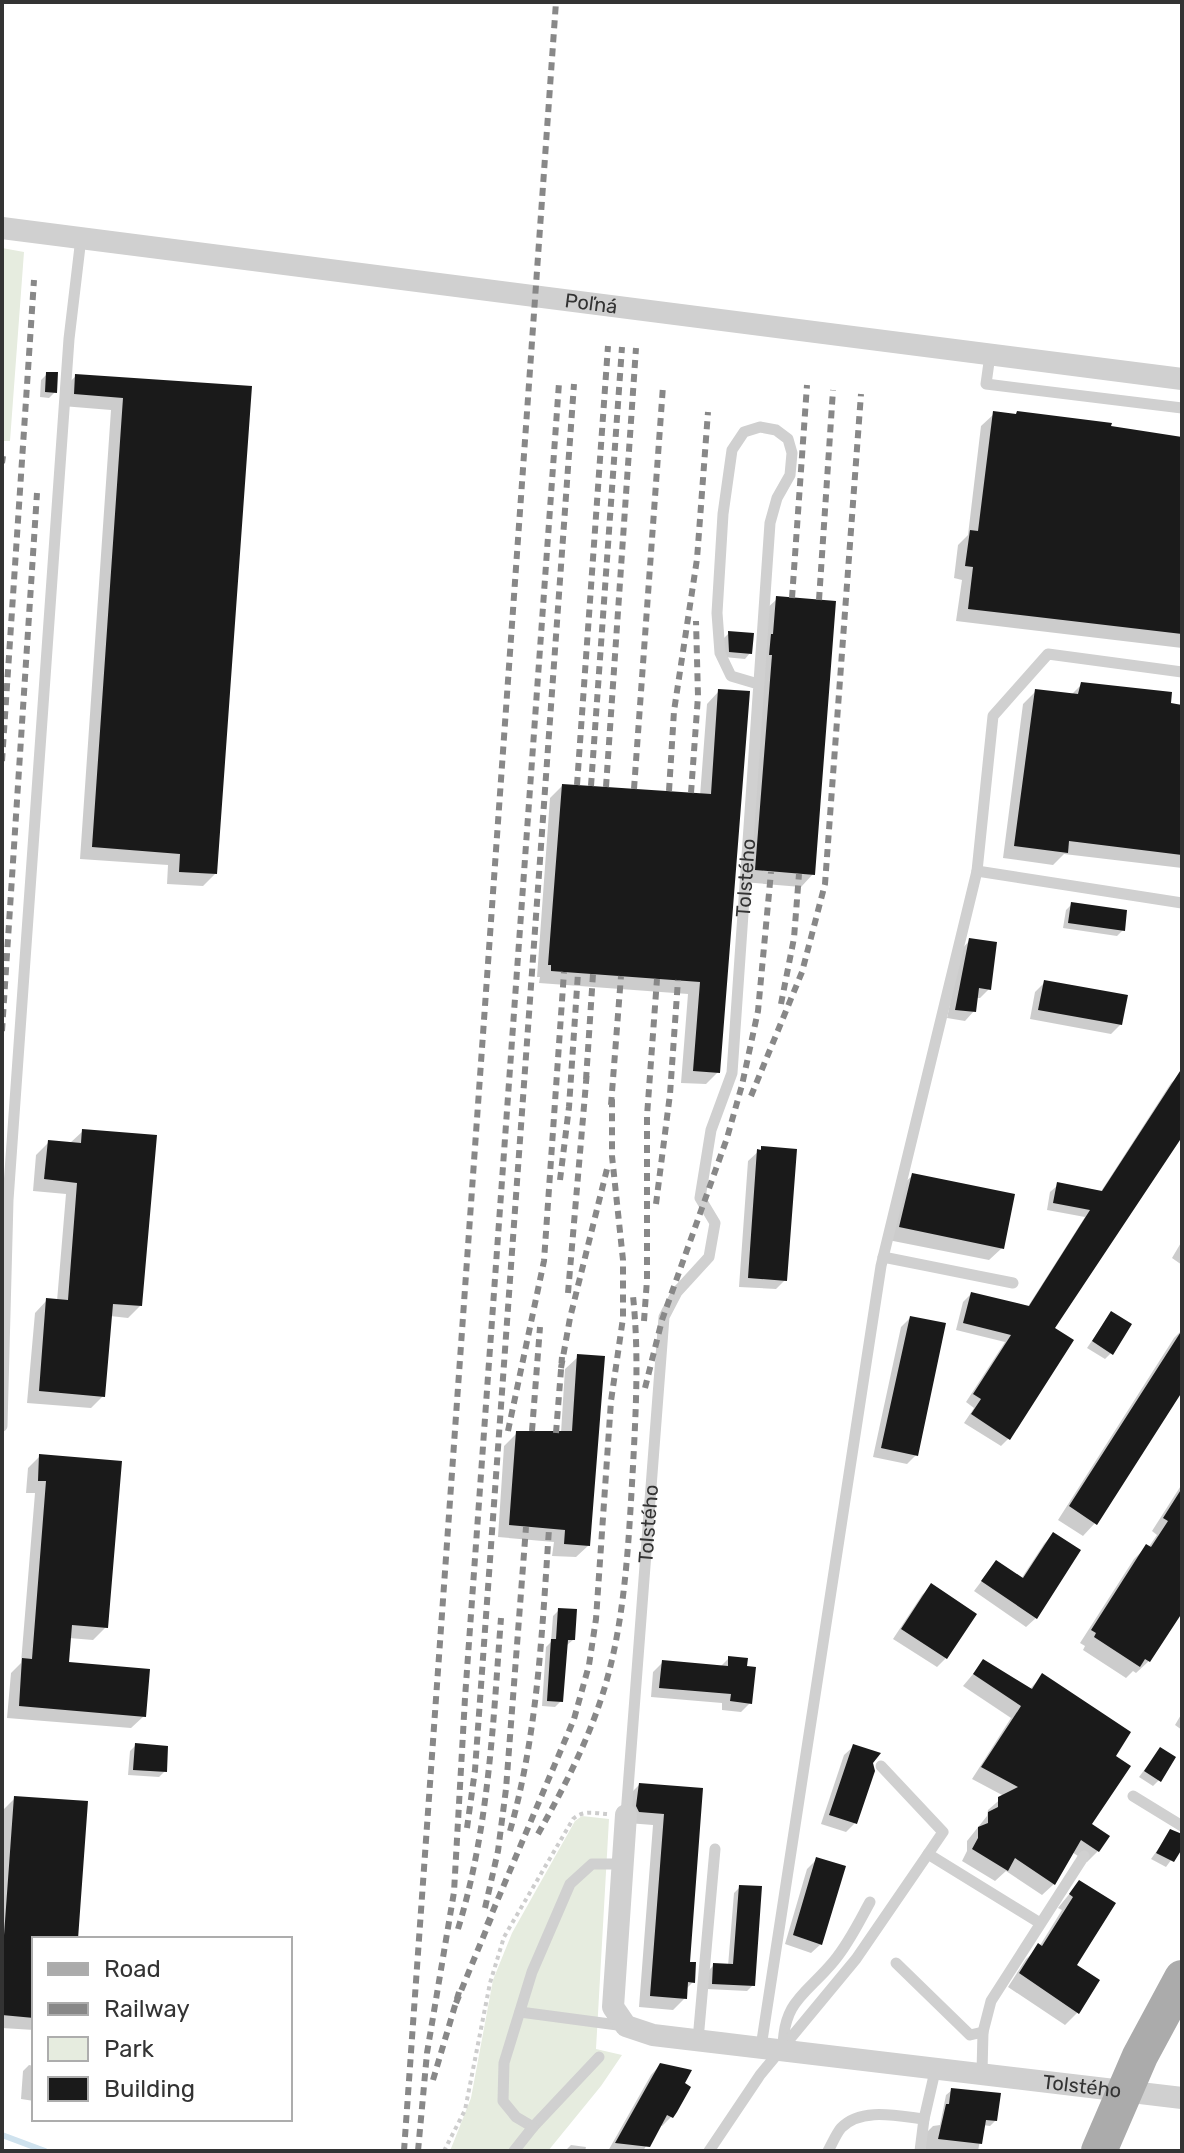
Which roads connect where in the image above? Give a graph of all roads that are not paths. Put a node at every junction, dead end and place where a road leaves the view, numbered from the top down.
1 (2, 228) edge
2 (81, 238) junction
3 (990, 355) junction
4 (1182, 379) edge
5 (1182, 408) edge
6 (1182, 672) edge
7 (758, 684) junction
8 (977, 871) junction
9 (1182, 903) edge
10 (883, 1257) junction
11 (1013, 1283) dead end
12 (2, 1426) edge
13 (881, 1766) dead end
14 (1133, 1796) dead end
15 (626, 1815) joint
16 (1182, 1826) edge
17 (715, 1849) dead end
18 (928, 1854) junction
19 (1084, 1856) dead end
20 (622, 1864) junction
21 (870, 1902) dead end
22 (1040, 1923) junction
23 (896, 1963) dead end
24 (1182, 1978) edge
25 (520, 2012) junction
26 (626, 2026) junction
27 (983, 2032) junction
28 (698, 2040) junction
29 (772, 2048) junction
30 (599, 2057) dead end
31 (936, 2067) junction
32 (982, 2072) junction
33 (1123, 2091) junction
34 (1182, 2098) edge
35 (924, 2119) junction
36 (533, 2127) junction
37 (514, 2151) edge
38 (709, 2151) edge
39 (828, 2151) edge
40 (920, 2151) edge
41 (1099, 2151) edge

1 - 2 street, Poľná
2 - 3 street, Poľná
2 - 12 lane
3 - 4 street, Poľná
3 - 5 lane
6 - 8 lane
7 - 7 lane, Tolstého
7 - 15 lane, Tolstého
8 - 9 lane
8 - 10 lane
10 - 11 lane
10 - 29 lane
13 - 18 lane
14 - 16 lane
15 - 20 street, Tolstého
17 - 28 lane
18 - 22 lane
18 - 29 lane
19 - 22 lane
20 - 25 lane
20 - 26 street, Tolstého
21 - 29 lane
22 - 27 lane
23 - 27 lane
24 - 33 main road
25 - 26 lane
25 - 36 lane
26 - 28 street, Tolstého
27 - 32 lane
28 - 29 street, Tolstého
29 - 31 street, Tolstého
29 - 38 lane
30 - 36 lane
31 - 32 street, Tolstého
31 - 35 lane
32 - 33 street, Tolstého
33 - 34 street, Tolstého
33 - 41 main road
35 - 39 lane
35 - 40 lane
36 - 37 lane

